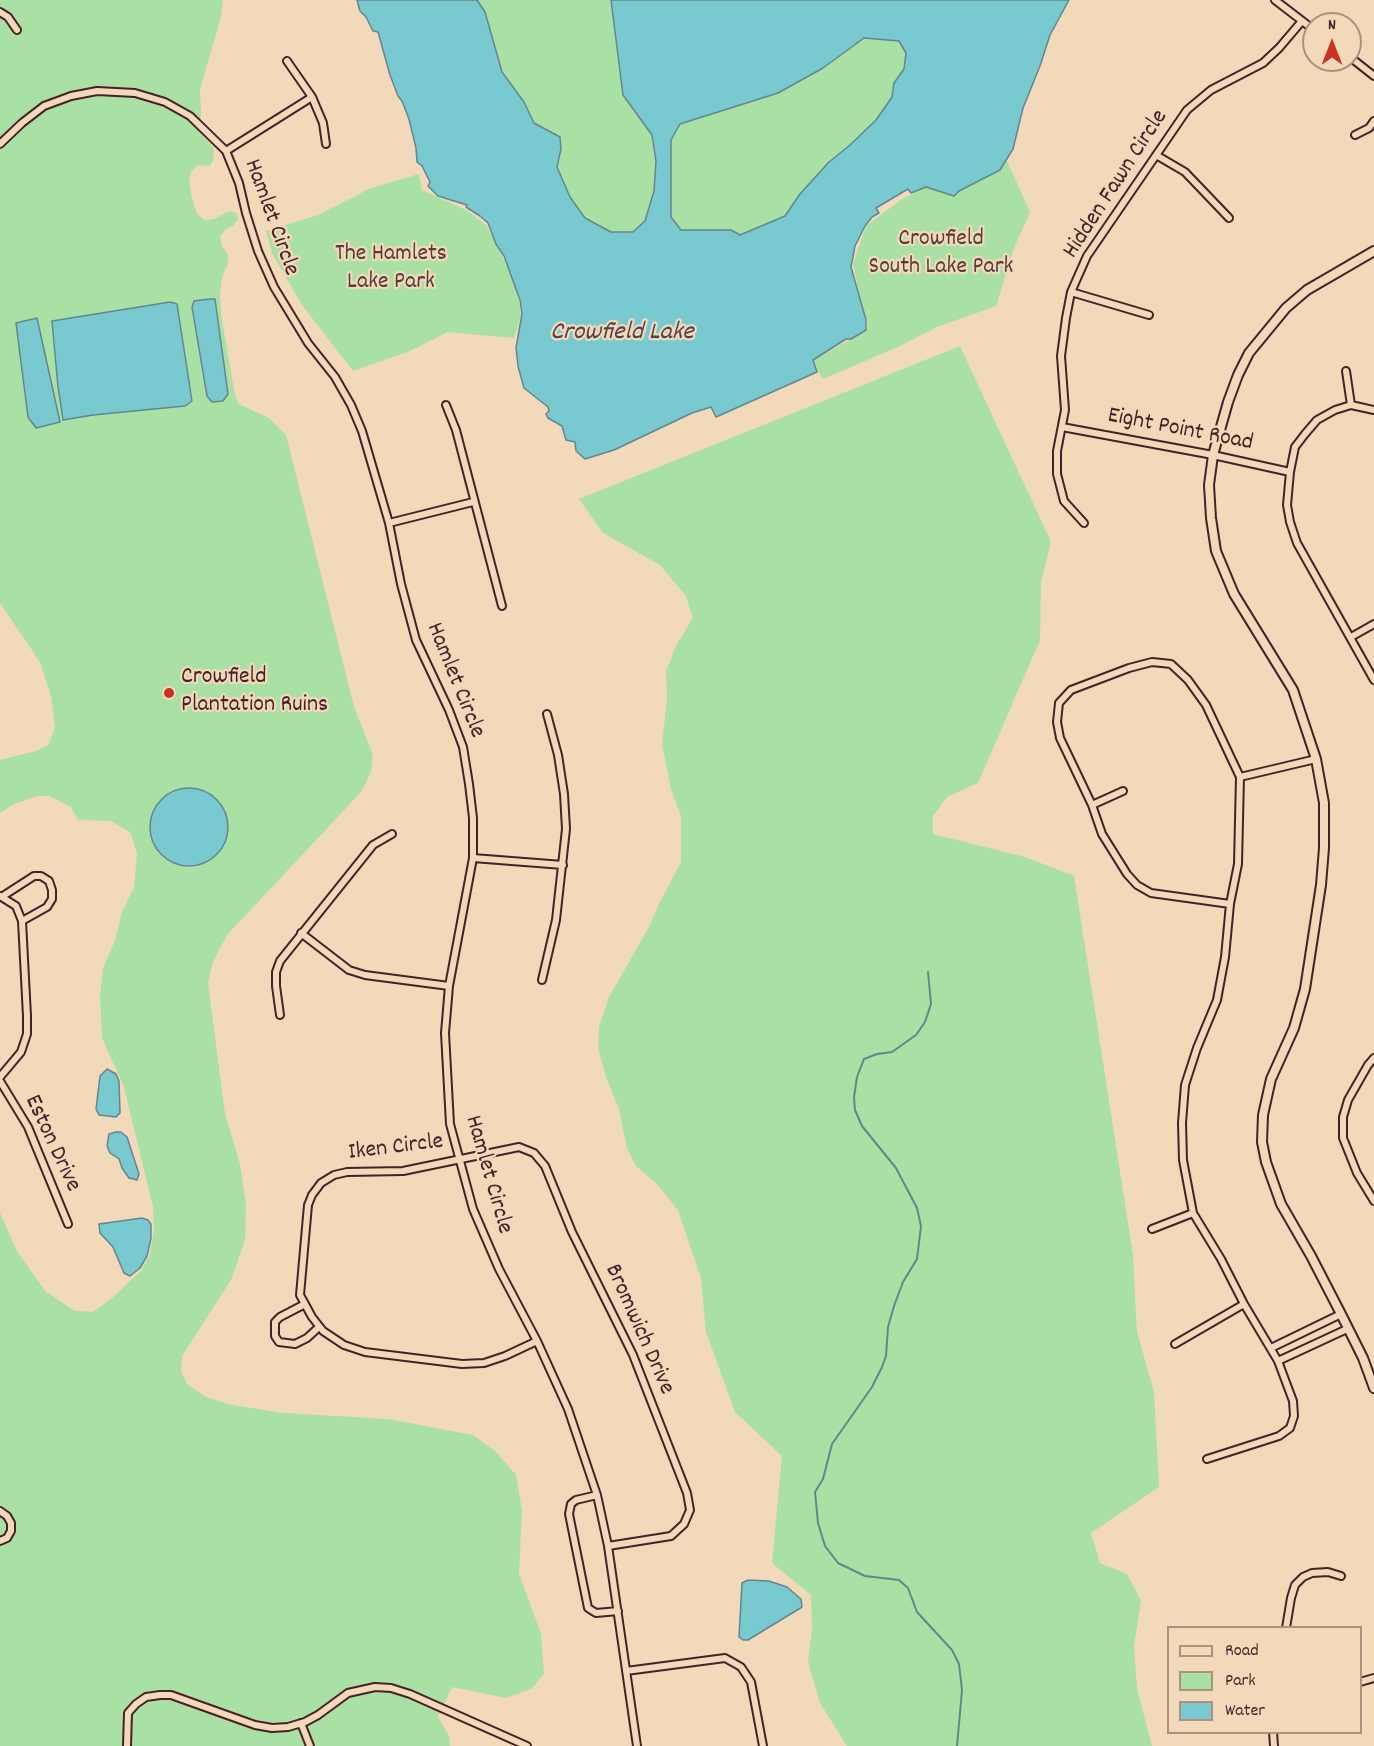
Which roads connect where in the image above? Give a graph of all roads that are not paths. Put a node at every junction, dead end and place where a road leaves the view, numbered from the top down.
1 (1275, 0) edge
2 (0, 12) edge
3 (1302, 21) joint
4 (17, 30) dead end
5 (286, 61) dead end
6 (1362, 66) edge
7 (1374, 76) edge
8 (312, 97) junction
9 (1374, 121) edge
10 (1355, 135) dead end
11 (0, 144) edge
12 (326, 144) dead end
13 (226, 151) junction
14 (1156, 155) junction
15 (1229, 218) dead end
16 (1374, 251) edge
17 (1071, 292) junction
18 (1149, 315) dead end
19 (1346, 371) dead end
20 (447, 405) dead end
21 (1351, 405) junction
22 (1374, 410) edge
23 (1062, 427) junction
24 (1213, 455) junction
25 (1290, 472) junction
26 (474, 502) junction
27 (389, 523) junction
28 (1084, 523) dead end
29 (502, 606) dead end
30 (1374, 624) edge
31 (1351, 637) junction
32 (1374, 680) edge
33 (547, 714) dead end
34 (1316, 759) junction
35 (1240, 777) junction
36 (1123, 791) dead end
37 (1092, 805) junction
38 (392, 834) dead end
39 (473, 858) junction
40 (563, 865) junction
41 (1, 896) edge
42 (1230, 904) junction
43 (22, 921) junction
44 (301, 933) junction
45 (542, 980) dead end
46 (449, 986) junction
47 (280, 1015) dead end
48 (1374, 1058) edge
49 (0, 1079) edge
50 (459, 1159) junction
51 (1374, 1201) edge
52 (1193, 1213) junction
53 (68, 1224) dead end
54 (1152, 1229) dead end
55 (305, 1304) junction
56 (1244, 1304) junction
57 (1341, 1314) junction
58 (319, 1327) junction
59 (1347, 1329) junction
60 (537, 1341) junction
61 (1175, 1344) dead end
62 (1271, 1348) junction
63 (1278, 1361) junction
64 (1374, 1388) edge
65 (1207, 1459) dead end
66 (597, 1495) junction
67 (0, 1511) edge
68 (0, 1541) edge
69 (608, 1546) junction
70 (1341, 1576) dead end
71 (618, 1611) junction
72 (1286, 1626) edge
73 (626, 1671) junction
74 (301, 1723) junction
75 (515, 1744) edge
76 (127, 1746) edge
77 (310, 1746) edge
78 (526, 1746) edge
79 (636, 1746) edge
80 (763, 1746) edge

1 - 3 street
2 - 4 street
3 - 14 street, Hidden Fawn Circle
5 - 8 street
6 - 7 street
8 - 12 street
8 - 13 street
9 - 10 street
11 - 13 street, Hamlet Circle
13 - 27 street, Hamlet Circle
14 - 15 street
14 - 17 street, Hidden Fawn Circle
16 - 24 street
17 - 18 street
17 - 23 street, Hidden Fawn Circle
19 - 21 street
20 - 26 street
21 - 22 street
21 - 25 street
23 - 24 street, Eight Point Road
23 - 28 street, Hidden Fawn Circle
24 - 25 street, Eight Point Road
24 - 34 street
25 - 31 street
26 - 27 street
26 - 29 street
27 - 39 street, Hamlet Circle
30 - 31 street
31 - 32 street
33 - 40 street
34 - 35 street
34 - 57 street
35 - 37 street
35 - 42 street
36 - 37 street
37 - 42 street
38 - 44 street
39 - 40 street
39 - 46 street, Hamlet Circle
40 - 45 street
41 - 43 street
41 - 43 street
42 - 52 street
43 - 49 street
44 - 46 street
44 - 47 street
46 - 50 street, Hamlet Circle
48 - 51 street
49 - 53 street, Eston Drive
50 - 55 street, Iken Circle
50 - 60 street, Hamlet Circle
50 - 69 street, Bromwich Drive
52 - 54 street
52 - 56 street
55 - 58 street, Iken Circle
55 - 58 street
56 - 61 street
56 - 62 street
57 - 59 street
57 - 62 street
58 - 60 street, Iken Circle
59 - 63 street
59 - 64 street
60 - 66 street, Hamlet Circle
62 - 63 street
63 - 65 street
66 - 69 street, Hamlet Circle
66 - 71 street
67 - 68 street
69 - 71 street, Hamlet Circle
70 - 72 street
71 - 73 street, Hamlet Circle
73 - 79 street, Hamlet Circle
73 - 80 street
74 - 75 street
74 - 76 street
74 - 77 street
75 - 78 street

